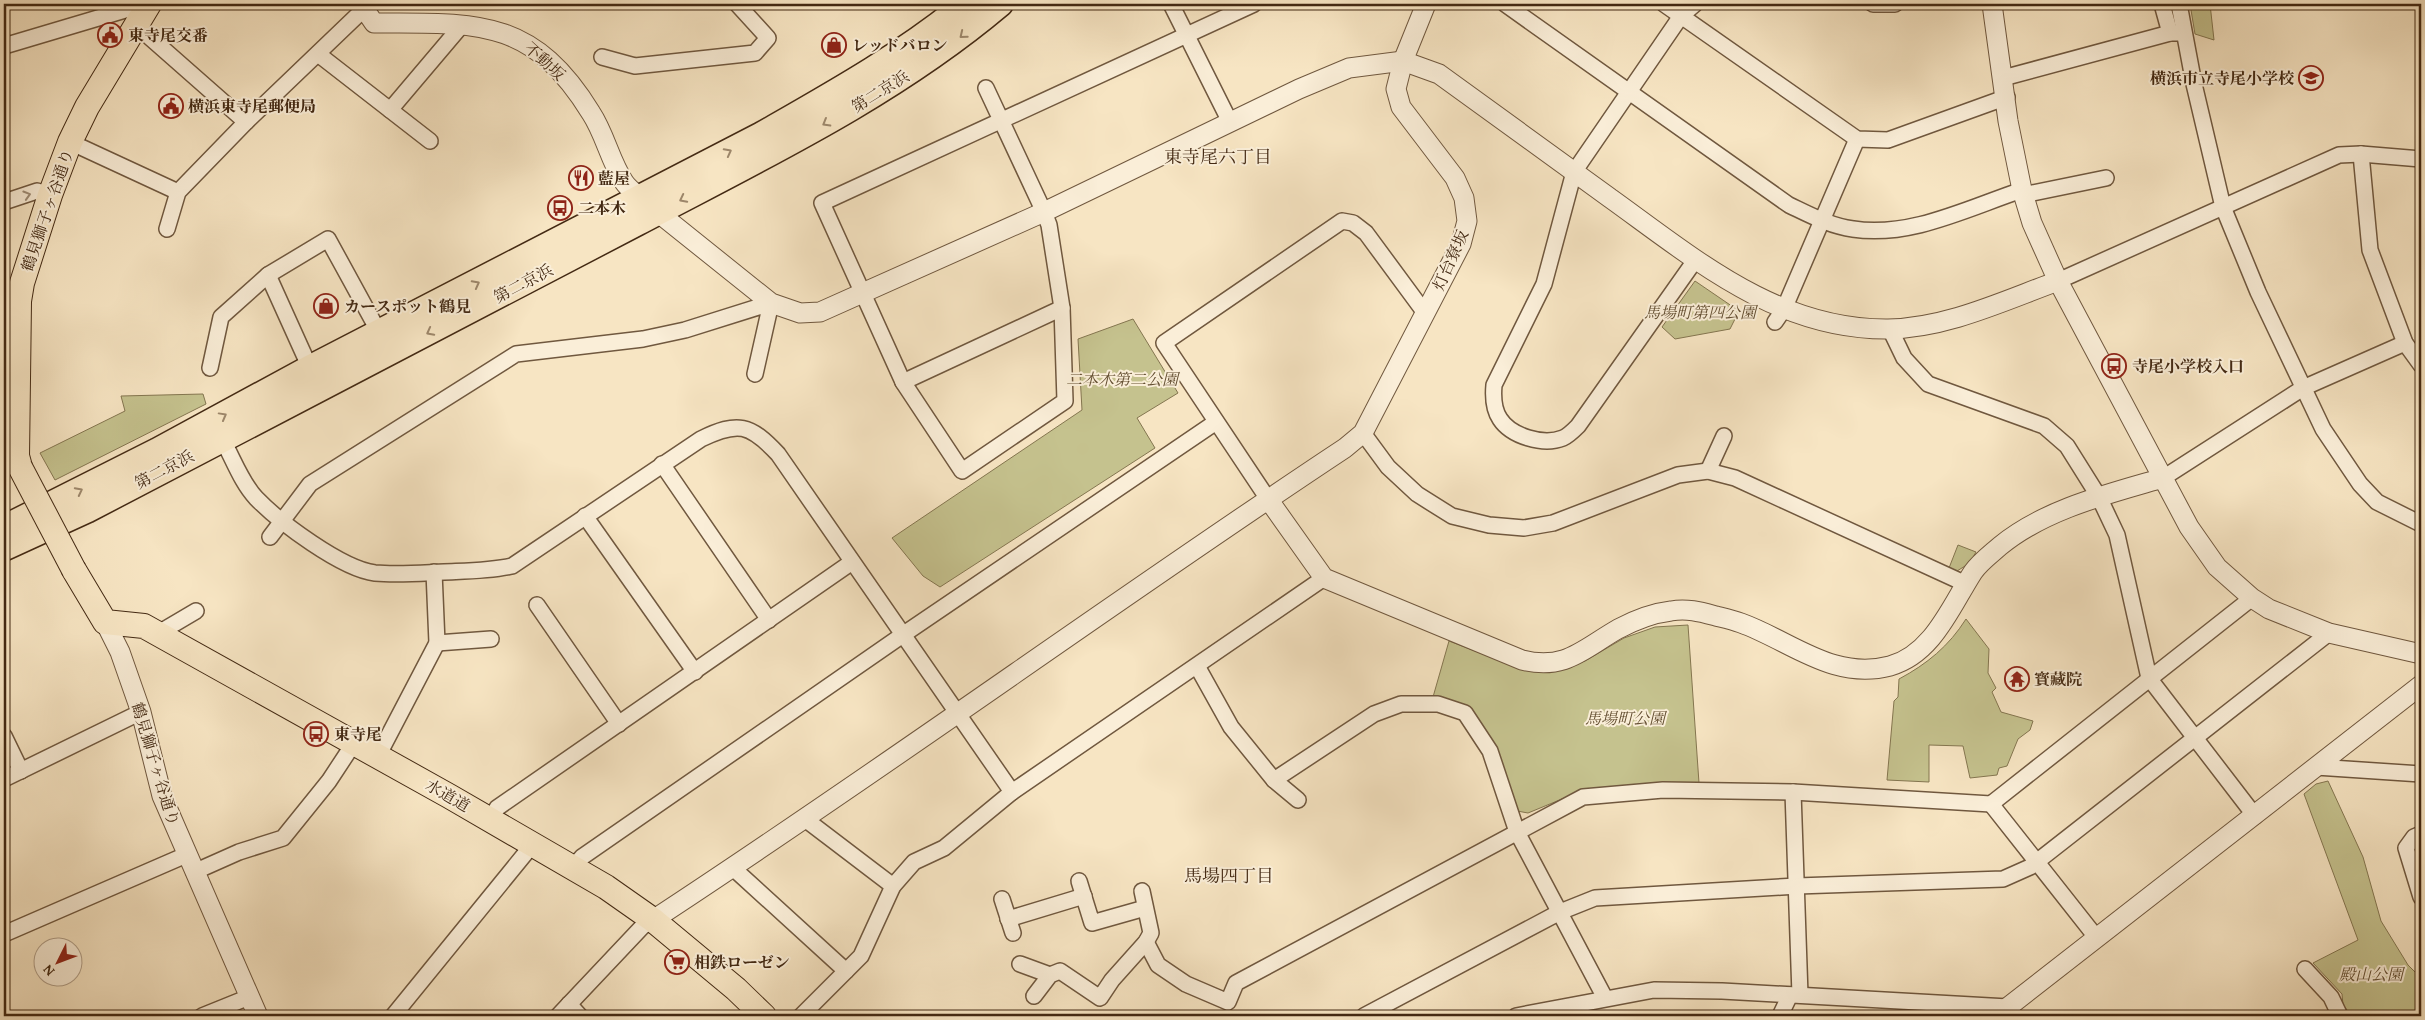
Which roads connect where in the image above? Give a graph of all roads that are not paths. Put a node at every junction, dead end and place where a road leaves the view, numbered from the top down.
1 (147, 4) edge
2 (737, 4) edge
3 (965, 4) edge
4 (1000, 4) edge
5 (1171, 4) edge
6 (1254, 4) edge
7 (1426, 4) edge
8 (1505, 4) edge
9 (1664, 4) edge
10 (1695, 4) edge
11 (1873, 4) edge
12 (1895, 4) edge
13 (1992, 4) edge
14 (2162, 4) edge
15 (2180, 4) edge
16 (363, 6) edge
17 (1681, 16) junction
18 (462, 25) junction
19 (137, 26) junction
20 (2177, 33) junction
21 (1186, 36) junction
22 (4, 46) edge
23 (318, 54) junction
24 (602, 57) dead end
25 (1403, 61) junction
26 (2003, 78) junction
27 (986, 88) dead end
28 (1629, 91) junction
29 (2007, 97) junction
30 (390, 110) junction
31 (246, 122) junction
32 (1001, 122) junction
33 (1230, 122) junction
34 (1857, 139) junction
35 (430, 140) dead end
36 (70, 142) junction
37 (2361, 154) junction
38 (2421, 159) edge
39 (1574, 172) junction
40 (2106, 178) dead end
41 (178, 192) junction
42 (2023, 193) junction
43 (50, 195) junction
44 (4, 202) edge
45 (649, 205) junction
46 (2223, 207) junction
47 (1044, 212) junction
48 (1822, 221) junction
49 (168, 229) dead end
50 (1696, 259) junction
51 (268, 275) junction
52 (2058, 281) junction
53 (863, 293) junction
54 (772, 303) junction
55 (1062, 308) junction
56 (1425, 313) junction
57 (1780, 316) junction
58 (1890, 329) junction
59 (380, 334) junction
60 (2405, 343) junction
61 (2421, 365) edge
62 (210, 368) dead end
63 (310, 368) junction
64 (756, 374) dead end
65 (903, 382) junction
66 (2303, 388) junction
67 (11, 394) edge
68 (1216, 422) junction
69 (1363, 433) junction
70 (1724, 436) dead end
71 (222, 439) junction
72 (14, 462) edge
73 (662, 464) junction
74 (1708, 471) junction
75 (2163, 478) junction
76 (2099, 497) junction
77 (1268, 498) junction
78 (585, 516) junction
79 (282, 520) junction
80 (2421, 524) edge
81 (4, 528) edge
82 (270, 537) dead end
83 (4, 548) edge
84 (852, 562) junction
85 (434, 572) junction
86 (1324, 578) junction
87 (1966, 584) junction
88 (2252, 598) junction
89 (537, 605) dead end
90 (196, 611) dead end
91 (769, 620) junction
92 (105, 622) junction
93 (2329, 633) junction
94 (157, 634) junction
95 (904, 634) junction
96 (491, 640) dead end
97 (436, 643) junction
98 (2421, 654) edge
99 (1198, 666) junction
100 (695, 672) junction
101 (2149, 678) junction
102 (2421, 685) edge
103 (141, 712) junction
104 (957, 712) junction
105 (619, 724) junction
106 (4, 736) edge
107 (2195, 738) junction
108 (354, 743) junction
109 (378, 756) junction
110 (2316, 767) junction
111 (21, 771) junction
112 (2421, 774) edge
113 (4, 779) edge
114 (1274, 780) junction
115 (1012, 792) junction
116 (1793, 792) junction
117 (1298, 800) dead end
118 (1991, 804) junction
119 (2255, 816) junction
120 (805, 819) junction
121 (490, 820) junction
122 (1518, 832) junction
123 (2421, 834) edge
124 (533, 844) junction
125 (2036, 862) junction
126 (190, 863) junction
127 (574, 866) junction
128 (733, 868) junction
129 (893, 886) junction
130 (1797, 886) junction
131 (1142, 891) dead end
132 (2421, 897) edge
133 (1002, 899) dead end
134 (1145, 908) junction
135 (1560, 912) junction
136 (654, 920) junction
137 (4, 934) edge
138 (2096, 938) junction
139 (1146, 942) junction
140 (1020, 964) dead end
141 (2305, 969) dead end
142 (846, 971) junction
143 (1050, 975) junction
144 (1795, 995) junction
145 (249, 996) junction
146 (1034, 996) dead end
147 (1605, 998) junction
148 (568, 1004) junction
149 (2005, 1012) edge
150 (202, 1016) edge
151 (258, 1016) edge
152 (393, 1016) edge
153 (558, 1016) edge
154 (580, 1016) edge
155 (764, 1016) edge
156 (801, 1016) edge
157 (1364, 1016) edge
158 (1516, 1016) edge
159 (1780, 1016) edge
160 (2340, 1016) edge

1 - 19 main road, 鶴見獅子ヶ谷通り
1 - 22 street
2 - 24 street
45 -> 3 highway, 第二京浜
4 -> 45 highway, 第二京浜
5 - 21 street
6 - 21 street
7 - 25 street, 灯台寮坂
8 - 28 street
9 - 17 street
10 - 17 street
11 - 12 street
13 - 26 street
14 - 20 street
15 - 20 street
16 - 18 street, 不動坂
16 - 23 street
17 - 28 street
17 - 34 street
18 - 30 street
18 - 45 street, 不動坂
19 - 31 street
19 - 36 main road, 鶴見獅子ヶ谷通り
20 - 26 street
20 - 46 street
21 - 32 street
21 - 33 street
23 - 30 street
23 - 31 street
25 - 33 street, 不動坂
25 - 39 street
25 - 56 street, 灯台寮坂
26 - 29 street
27 - 32 street
28 - 39 street
28 - 48 street
29 - 34 street
29 - 42 street
30 - 35 street
31 - 41 street
32 - 47 street
32 - 53 street
33 - 47 street, 不動坂
34 - 48 street
36 - 41 street
36 - 43 main road, 鶴見獅子ヶ谷通り
37 - 38 street
37 - 46 street
37 - 60 street
39 - 50 street
39 - 50 street
40 - 42 street
41 - 49 street
42 - 48 street
42 - 52 street
44 -> 43 street
43 - 67 main road, 鶴見獅子ヶ谷通り
45 - 54 street, 不動坂
59 -> 45 highway, 第二京浜
45 -> 71 highway, 第二京浜
46 - 52 street
46 - 66 street
47 - 53 street, 不動坂
47 - 55 street
48 - 57 street
50 - 57 street
51 - 59 street
51 - 62 street
51 - 63 street
52 - 58 street
52 - 75 street
53 - 54 street, 不動坂
53 - 65 street
54 - 64 street
54 - 79 street
55 - 65 street
55 - 65 street
56 - 68 street
56 - 69 street, 灯台寮坂
57 - 58 street
58 - 76 street
59 - 63 highway, 第二京浜
60 - 61 street
60 - 66 street
81 -> 63 highway, 第二京浜
66 - 75 street
66 - 80 street
67 - 72 main road, 鶴見獅子ヶ谷通り
68 - 77 street
68 - 95 street
69 - 74 street
69 - 77 street
70 - 74 street
71 - 79 street
71 - 83 highway, 第二京浜
72 - 92 main road, 鶴見獅子ヶ谷通り, bridge
73 - 78 street
73 - 84 street
73 - 91 street
74 - 87 street
75 - 76 street
75 - 88 street
76 - 87 street
76 - 101 street
77 - 86 street
77 - 104 street
78 - 85 street
78 - 100 street
79 - 82 street
79 - 85 street
84 - 91 street
84 - 95 street
85 - 97 street
86 - 87 street
86 - 99 street
88 - 93 street
88 - 101 street
89 - 105 street
90 - 94 street
91 - 100 street
92 - 94 main road, 水道道
92 - 103 street, 鶴見獅子ヶ谷通り
93 - 98 street
93 - 107 street
94 - 108 main road, 水道道
95 - 104 street
95 - 127 street
96 - 97 street
97 - 109 street
99 - 114 street
99 - 115 street
100 - 105 street
101 - 107 street
101 - 118 street
102 - 110 street
103 - 111 street
103 - 126 street, 鶴見獅子ヶ谷通り
104 - 115 street
104 - 120 street
105 - 121 street
106 - 111 street
107 - 119 street
107 - 125 street
108 - 109 main road, 水道道
108 - 126 street
109 - 121 main road, 水道道
110 - 112 street
110 - 119 street
111 - 113 street
114 - 117 street
114 - 122 street
115 - 129 street
116 - 118 street
116 - 122 street
116 - 130 street
118 - 125 street
119 - 138 street
120 - 128 street
120 - 129 street
121 - 124 main road, 水道道
122 - 135 street
122 - 139 street
123 - 132 street
124 - 127 main road, 水道道
124 - 152 street
125 - 130 street
125 - 138 street
126 - 137 street
126 - 145 street, 鶴見獅子ヶ谷通り
127 - 136 main road, 水道道
128 - 136 street
128 - 142 street
129 - 142 street
130 - 135 street
130 - 144 street
131 - 134 street
133 - 134 street
134 - 139 street
135 - 147 street
135 - 157 street
136 - 148 street
136 - 155 main road, 水道道
138 - 149 street
139 - 143 street
140 - 143 street
141 - 160 street
142 - 156 street
143 - 146 street
144 - 147 street
144 - 149 street
144 - 159 street
145 - 150 street
145 - 151 street, 鶴見獅子ヶ谷通り
147 - 158 street
148 - 153 street
148 - 154 street

